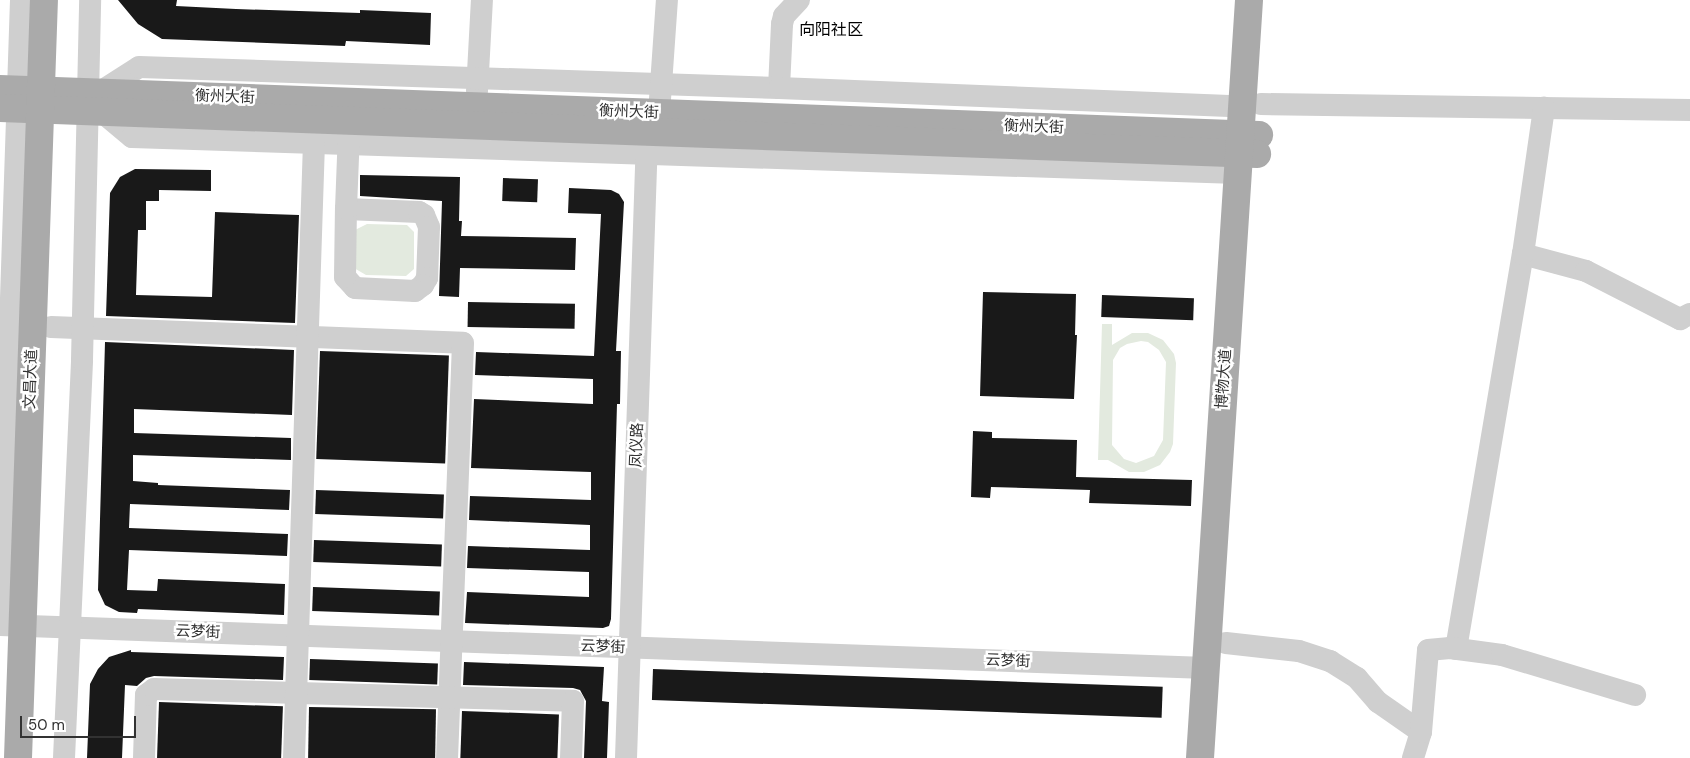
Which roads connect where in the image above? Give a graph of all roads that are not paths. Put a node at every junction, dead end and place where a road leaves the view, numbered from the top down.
1 (20, 0) edge
2 (44, 0) edge
3 (63, 0) edge
4 (90, 0) edge
5 (482, 0) edge
6 (667, 0) edge
7 (799, 0) edge
8 (1249, 0) edge
9 (1268, 0) edge
10 (478, 78) junction
11 (661, 84) junction
12 (779, 88) junction
13 (29, 100) edge
14 (95, 102) junction
15 (1251, 105) junction
16 (476, 106) junction
17 (1544, 108) junction
18 (1690, 110) edge
19 (349, 132) junction
20 (651, 133) junction
21 (314, 143) junction
22 (1246, 150) junction
23 (346, 209) junction
24 (1523, 254) junction
25 (1690, 314) edge
26 (51, 327) junction
27 (82, 328) junction
28 (308, 337) junction
29 (21, 626) edge
30 (70, 628) junction
31 (299, 636) junction
32 (452, 642) junction
33 (1226, 643) junction
34 (630, 648) junction
35 (1456, 649) junction
36 (1206, 668) junction
37 (296, 693) junction
38 (1636, 695) dead end
39 (450, 698) junction
40 (1421, 732) junction
41 (18, 758) edge
42 (36, 758) edge
43 (64, 758) edge
44 (144, 758) edge
45 (294, 758) edge
46 (447, 758) edge
47 (571, 758) edge
48 (626, 758) edge
49 (1200, 758) edge
50 (1219, 758) edge
51 (1413, 758) edge

1 - 13 street
2 - 13 main road, 文昌大道
3 - 13 main road, 文昌大道
4 - 14 street
5 - 10 street
6 - 11 street, 凤仪路
7 - 12 street
8 - 15 main road, 博物大道
9 - 15 main road, 博物大道
10 - 11 street
10 - 14 street
10 - 16 street
11 - 12 street
11 - 20 street, 凤仪路
12 - 15 street
13 - 14 main road, 衡州大街
13 - 26 main road, 文昌大道
13 - 29 main road, 文昌大道
14 - 16 main road, 衡州大街
14 - 19 main road, 衡州大街
14 - 21 street
14 - 27 street
15 - 17 street
15 - 22 main road, 博物大道
16 - 20 main road, 衡州大街
17 - 18 street
17 - 24 street
19 - 20 main road, 衡州大街
19 - 21 street
19 - 23 street
20 - 22 main road, 衡州大街
20 - 22 street
20 - 34 street, 凤仪路
21 - 28 street
22 - 33 main road, 博物大道
22 - 36 main road, 博物大道
23 - 23 street
24 - 25 street
24 - 35 street
26 - 27 street
26 - 29 main road, 文昌大道
27 - 28 street
27 - 30 street
28 - 31 street
28 - 32 street
29 - 30 street, 云梦街
29 - 41 main road, 文昌大道
29 - 42 main road, 文昌大道
30 - 31 street, 云梦街
30 - 43 street
31 - 32 street, 云梦街
31 - 37 street
32 - 34 street, 云梦街
32 - 39 street
33 - 40 street
33 - 50 main road, 博物大道
34 - 36 street, 云梦街
34 - 48 street, 凤仪路
35 - 38 street
35 - 40 street
36 - 49 main road, 博物大道
37 - 39 street
37 - 44 street
37 - 45 street
39 - 46 street
39 - 47 street
40 - 51 street

